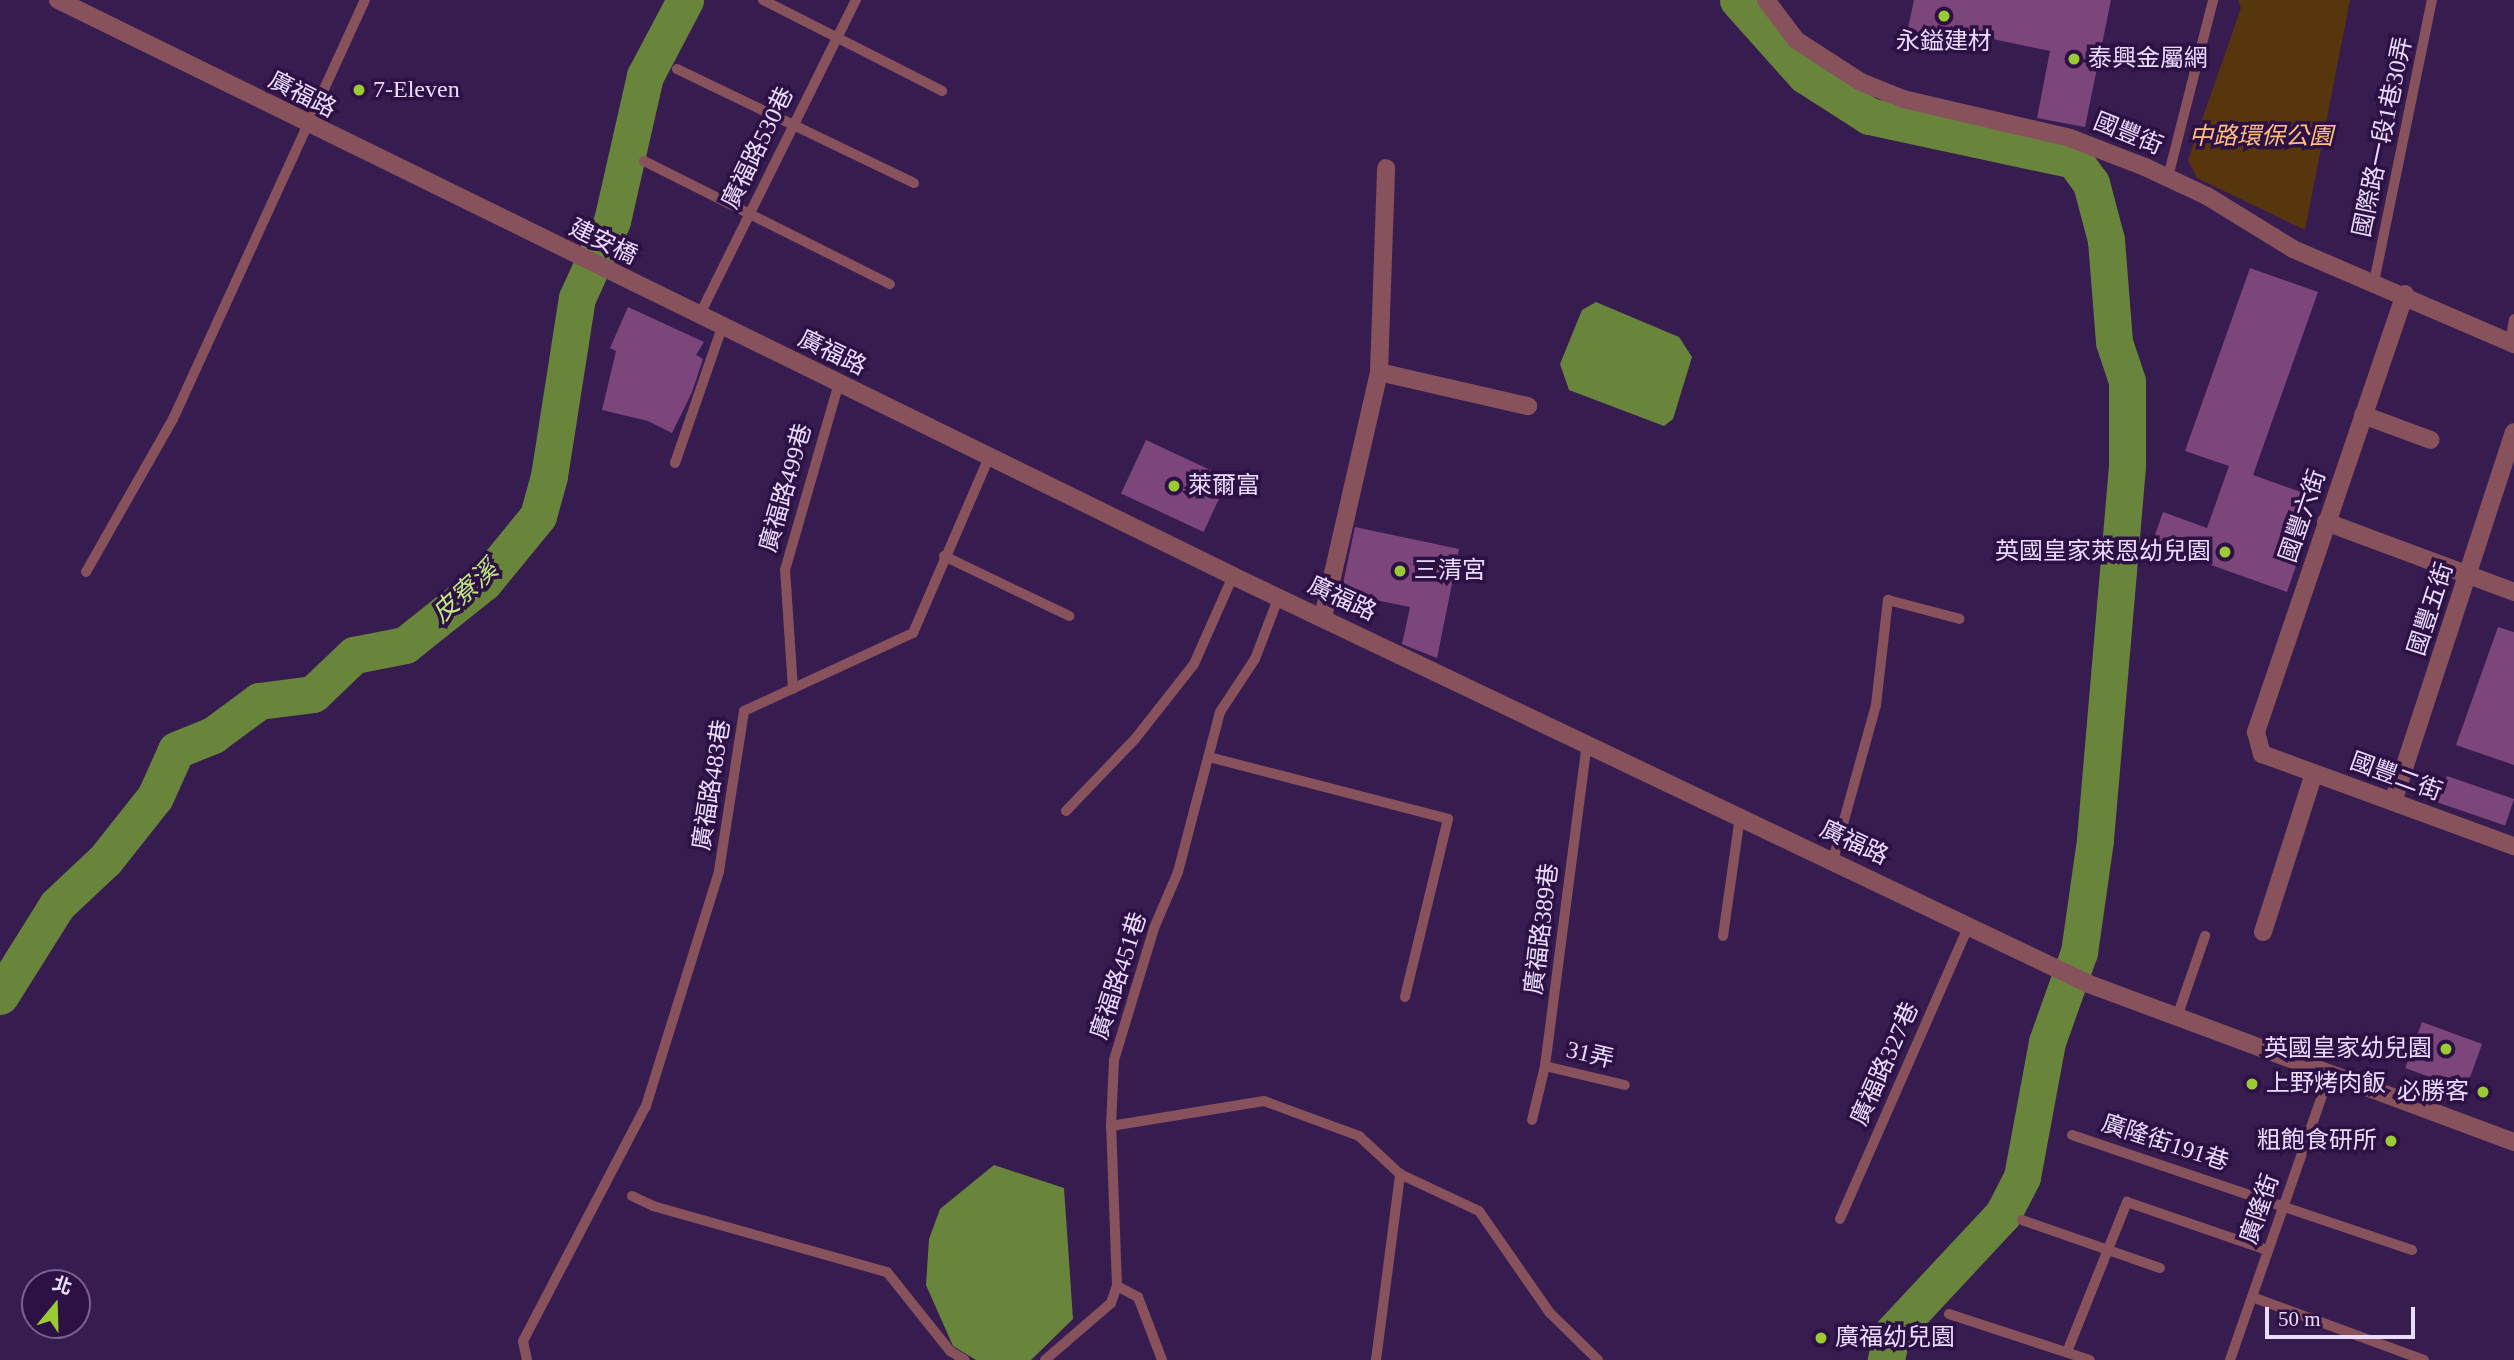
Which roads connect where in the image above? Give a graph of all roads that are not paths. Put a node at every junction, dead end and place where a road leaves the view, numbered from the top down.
1 (58, 0) edge
2 (365, 0) edge
3 (763, 0) edge
4 (856, 0) edge
5 (1766, 0) edge
6 (2213, 0) edge
7 (2432, 0) edge
8 (836, 39) junction
9 (677, 69) dead end
10 (942, 90) dead end
11 (793, 125) junction
12 (308, 126) junction
13 (644, 161) dead end
14 (1386, 168) dead end
15 (2168, 177) junction
16 (914, 183) dead end
17 (750, 212) junction
18 (524, 232) joint
19 (2374, 282) junction
20 (890, 284) dead end
21 (2405, 294) junction
22 (660, 297) joint
23 (699, 316) junction
24 (2514, 319) edge
25 (722, 327) junction
26 (2512, 343) edge
27 (1379, 372) junction
28 (839, 383) junction
29 (1528, 406) dead end
30 (2363, 415) junction
31 (2514, 432) edge
32 (2431, 440) dead end
33 (989, 457) junction
34 (675, 463) dead end
35 (2326, 522) junction
36 (944, 556) junction
37 (86, 572) dead end
38 (2468, 575) junction
39 (1233, 576) junction
40 (2514, 592) edge
41 (1279, 596) junction
42 (1069, 616) dead end
43 (1323, 617) junction
44 (1960, 619) dead end
45 (793, 689) junction
46 (1587, 742) junction
47 (2262, 754) joint
48 (1209, 757) junction
49 (2315, 773) junction
50 (2393, 802) junction
51 (1066, 811) dead end
52 (1740, 816) junction
53 (2514, 846) edge
54 (1833, 860) junction
55 (1969, 925) junction
56 (2263, 932) dead end
57 (1723, 936) dead end
58 (2205, 936) dead end
59 (1405, 997) dead end
60 (2177, 1017) junction
61 (1545, 1066) junction
62 (2330, 1073) junction
63 (1625, 1085) dead end
64 (1532, 1120) dead end
65 (1111, 1126) junction
66 (2072, 1135) dead end
67 (2514, 1142) edge
68 (1400, 1174) junction
69 (632, 1196) dead end
70 (2284, 1204) junction
71 (1840, 1219) dead end
72 (2022, 1220) dead end
73 (2105, 1248) junction
74 (2267, 1250) junction
75 (2412, 1250) dead end
76 (2160, 1268) dead end
77 (1117, 1286) junction
78 (2252, 1297) junction
79 (1949, 1314) dead end
80 (2067, 1352) junction
81 (527, 1360) edge
82 (965, 1360) edge
83 (1045, 1360) edge
84 (1161, 1360) edge
85 (1376, 1360) edge
86 (1598, 1360) edge
87 (2090, 1360) edge
88 (2231, 1360) edge
89 (2424, 1360) edge

1 - 12 street, 廣福路
2 - 12 lane
3 - 8 lane
4 - 8 lane, 廣福路530巷
5 - 15 street, 國豐街
6 - 15 lane
7 - 19 lane, 國際路一段1巷30弄
8 - 10 lane
8 - 11 lane, 廣福路530巷
9 - 11 lane
11 - 16 lane
11 - 17 lane, 廣福路530巷
12 - 18 street, 廣福路
12 - 37 lane
13 - 17 lane
14 - 27 street
15 - 19 street, 國豐街
17 - 20 lane
17 - 23 lane, 廣福路530巷
18 - 22 street, 建安橋
19 - 21 street, 國豐街
21 - 26 street, 國豐街
21 - 30 street, 國豐六街
22 - 23 street, 廣福路
23 - 25 street, 廣福路
24 - 26 lane
25 - 28 street, 廣福路
25 - 34 lane
27 - 29 street
27 - 43 street
28 - 33 street, 廣福路
28 - 45 lane, 廣福路499巷
30 - 32 street
30 - 35 street, 國豐六街
31 - 38 street, 國豐五街
33 - 36 lane, 廣福路483巷
33 - 39 street, 廣福路
35 - 38 street
35 - 47 street, 國豐六街
36 - 42 lane
36 - 45 lane, 廣福路483巷
38 - 40 street
38 - 50 street, 國豐五街
39 - 41 street, 廣福路
39 - 51 lane
41 - 43 street, 廣福路
41 - 48 lane, 廣福路451巷
43 - 46 street, 廣福路
44 - 54 lane
45 - 81 lane, 廣福路483巷
46 - 52 street, 廣福路
46 - 61 lane, 廣福路389巷
47 - 49 street, 國豐二街
48 - 59 lane
48 - 65 lane, 廣福路451巷
49 - 50 street, 國豐二街
49 - 56 street
50 - 53 street, 國豐二街
52 - 54 street, 廣福路
52 - 57 lane
54 - 55 street, 廣福路
55 - 60 street, 廣福路
55 - 71 lane, 廣福路327巷
58 - 60 lane
60 - 62 street
61 - 63 lane, 31弄
61 - 64 lane, 廣福路389巷
62 - 67 street
62 - 70 lane, 廣隆街
65 - 68 lane
65 - 77 lane, 廣福路451巷
66 - 70 lane, 廣隆街191巷
68 - 85 lane
68 - 86 lane
69 - 82 lane
70 - 74 lane, 廣隆街
70 - 75 lane, 廣隆街191巷
72 - 73 lane
73 - 74 lane
73 - 76 lane
73 - 80 lane
74 - 78 lane, 廣隆街
77 - 83 lane
77 - 84 lane
78 - 88 lane, 廣隆街
78 - 89 lane
79 - 80 lane
80 - 87 lane

